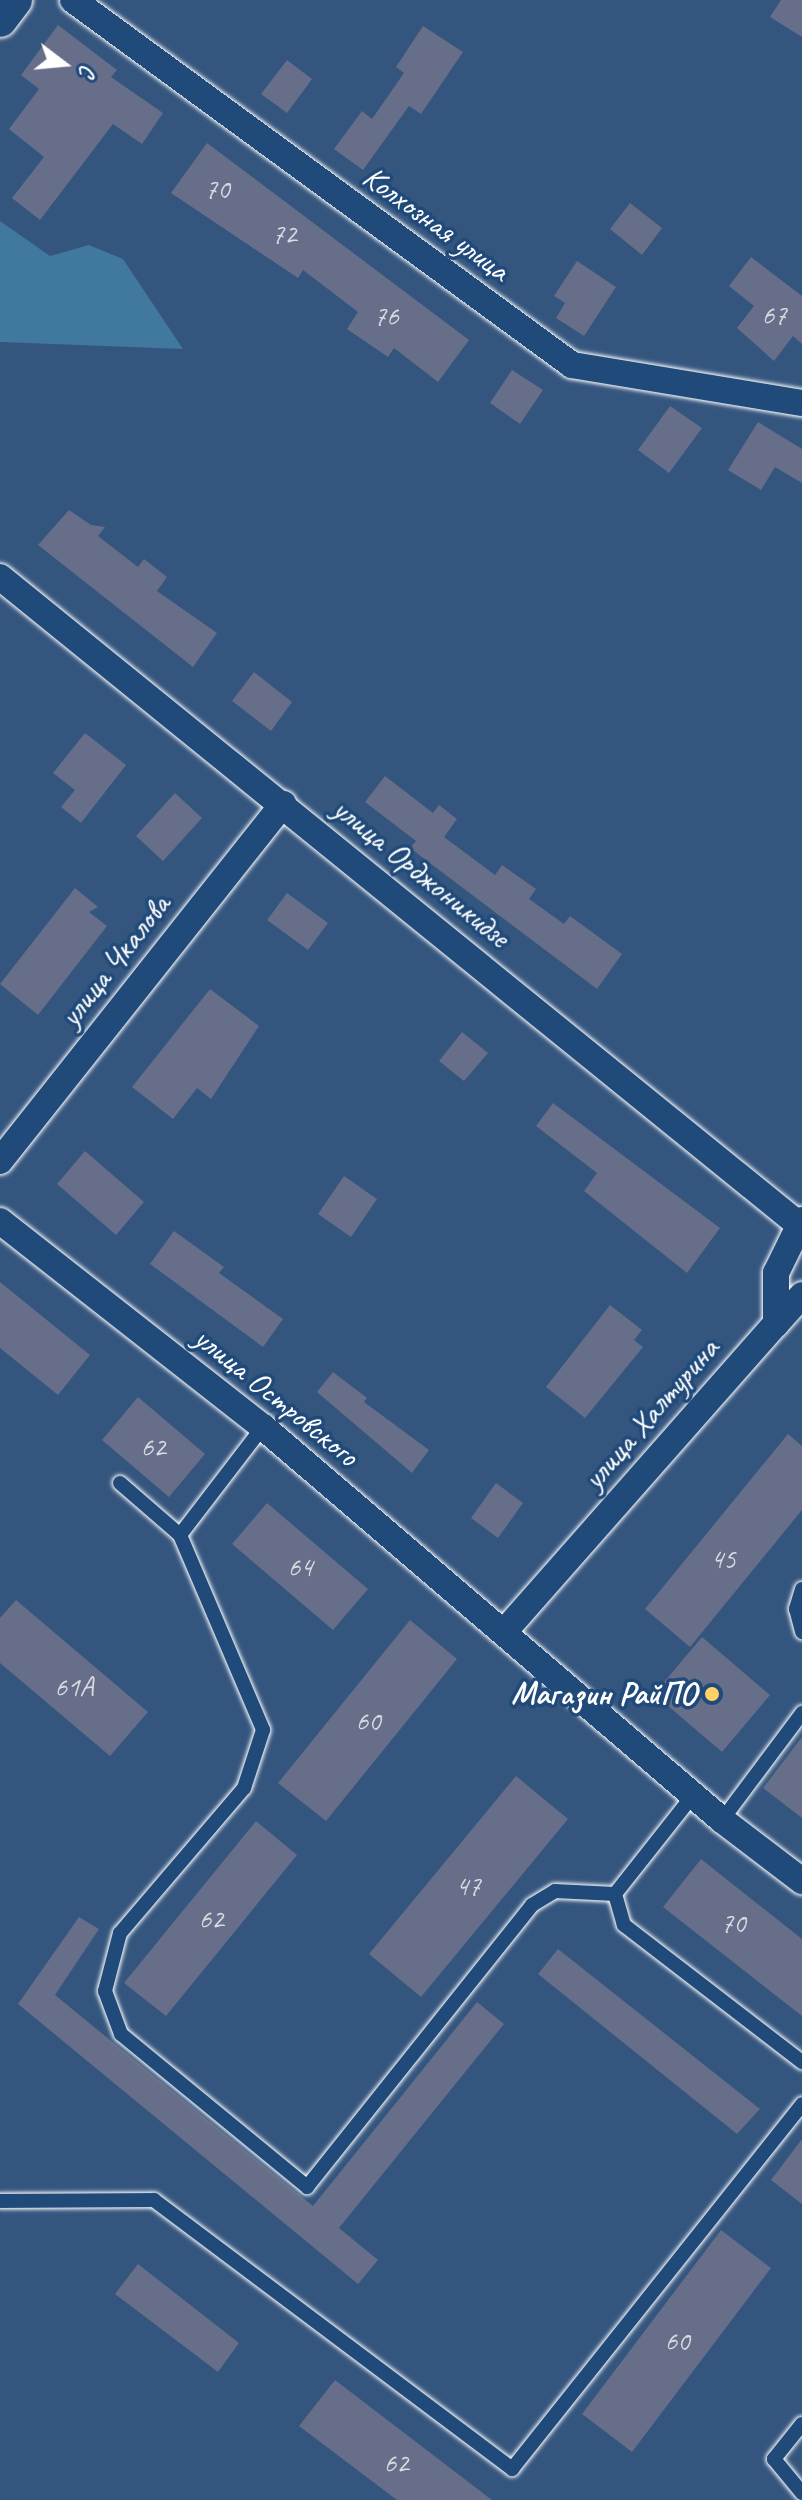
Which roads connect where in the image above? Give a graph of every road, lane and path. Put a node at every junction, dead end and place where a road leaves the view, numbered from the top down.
1 (15, 0) edge
2 (73, 0) edge
3 (0, 20) edge
4 (802, 403) edge
5 (0, 577) edge
6 (283, 804) junction
7 (0, 1161) edge
8 (0, 1221) edge
9 (800, 1221) edge
10 (802, 1295) edge
11 (776, 1324) junction
12 (263, 1427) junction
13 (120, 1483) dead end
14 (180, 1535) junction
15 (802, 1589) edge
16 (504, 1632) junction
17 (802, 1632) edge
18 (802, 1713) edge
19 (694, 1794) junction
20 (722, 1820) junction
21 (802, 1881) edge
22 (615, 1894) junction
23 (802, 2062) edge
24 (802, 2104) edge
25 (0, 2201) edge
26 (802, 2424) edge
27 (802, 2493) edge

1 - 3 street
2 - 4 street, Колхозная улица
5 - 6 street, улица Орджоникидзе
6 - 7 street, улица Чкалова
6 - 9 street, улица Орджоникидзе
8 - 12 street, улица Островского
9 - 11 street
10 - 11 street, улица Халтурина
11 - 16 street, улица Халтурина
12 - 14 lane
12 - 16 street, улица Островского
13 - 14 lane
14 - 22 lane
15 - 17 lane
16 - 19 street, улица Островского
18 - 20 lane
19 - 20 street, улица Островского
19 - 22 lane
20 - 21 street, улица Островского
22 - 23 lane
24 - 25 lane
26 - 27 lane

